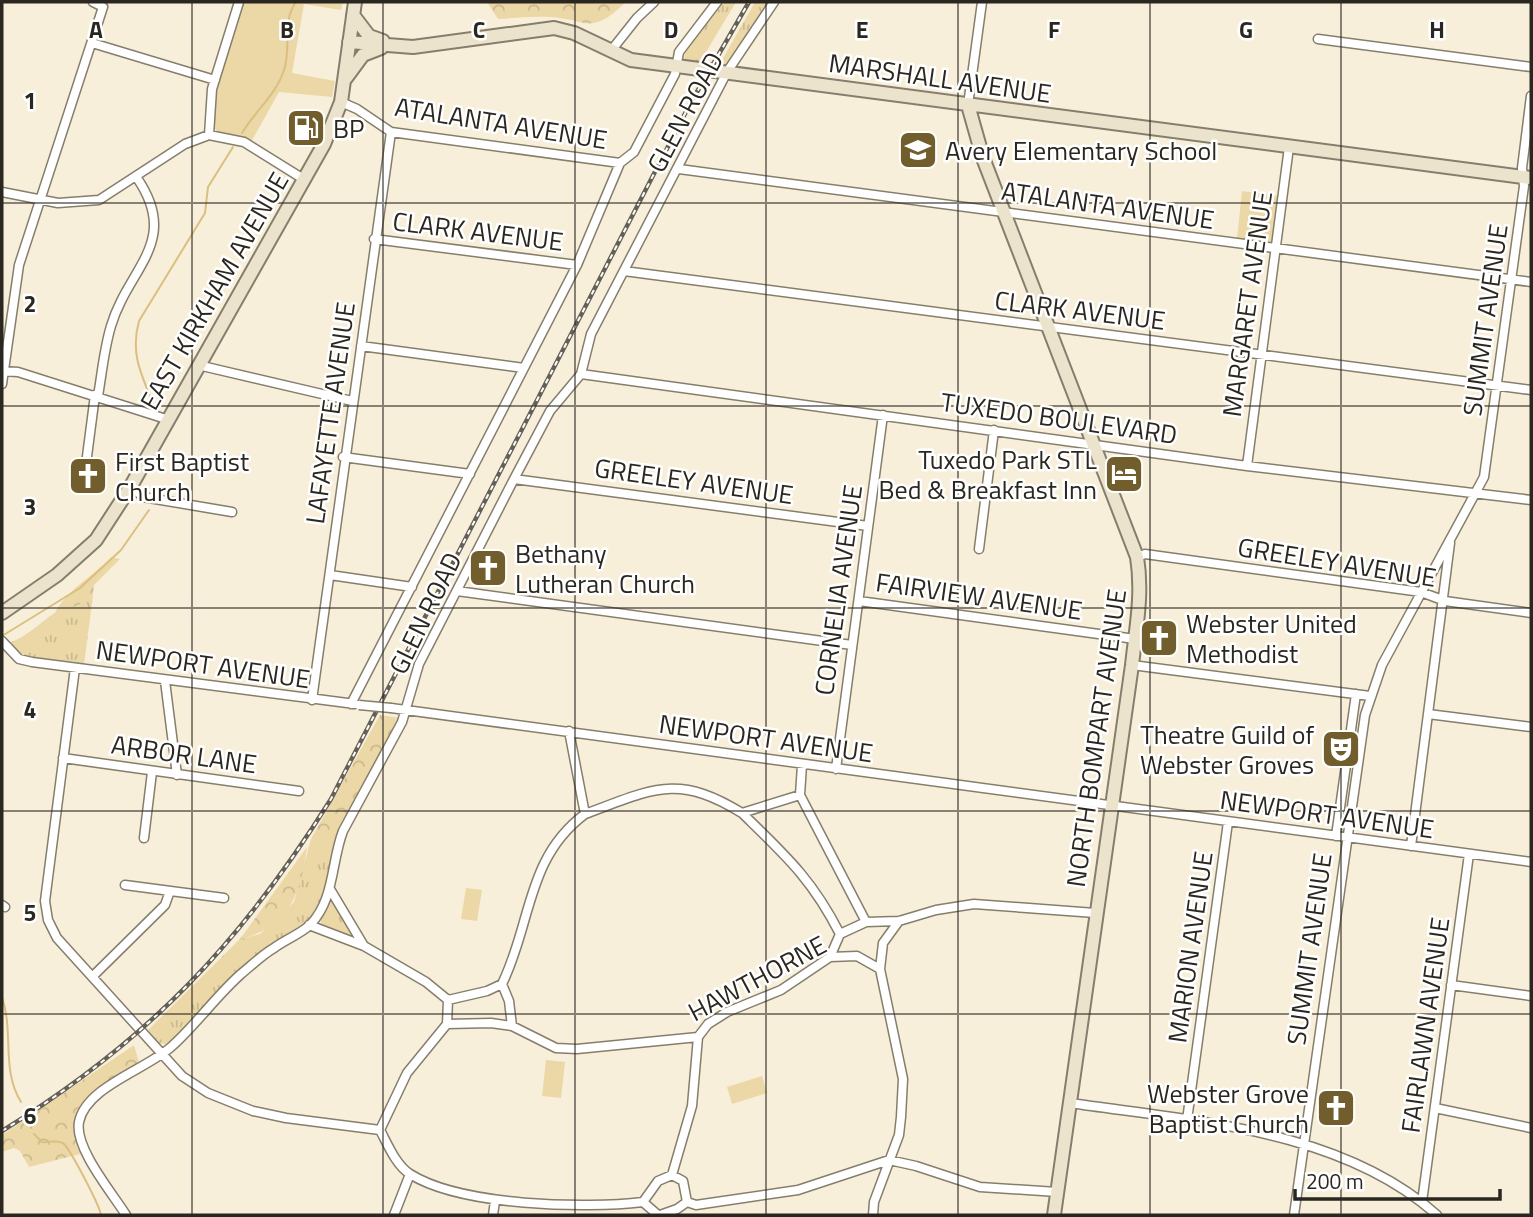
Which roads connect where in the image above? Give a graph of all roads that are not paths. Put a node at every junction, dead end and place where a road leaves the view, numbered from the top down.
1 (93, 2) edge
2 (239, 2) edge
3 (654, 2) edge
4 (717, 2) edge
5 (774, 2) edge
6 (982, 2) edge
7 (354, 7) edge
8 (1318, 40) dead end
9 (349, 42) junction
10 (92, 43) junction
11 (387, 46) junction
12 (413, 47) junction
13 (610, 52) junction
14 (677, 65) junction
15 (1531, 67) edge
16 (727, 72) junction
17 (215, 79) junction
18 (344, 81) junction
19 (1531, 96) edge
20 (341, 102) junction
21 (968, 105) junction
22 (391, 132) junction
23 (209, 135) junction
24 (1289, 147) junction
25 (620, 163) junction
26 (679, 169) junction
27 (1527, 177) edge
28 (137, 178) junction
29 (305, 180) junction
30 (2, 192) edge
31 (39, 200) junction
32 (1004, 212) junction
33 (374, 239) junction
34 (1275, 248) junction
35 (577, 265) junction
36 (624, 271) junction
37 (1511, 279) junction
38 (1531, 282) edge
39 (1048, 327) junction
40 (361, 346) junction
41 (1261, 355) junction
42 (198, 365) junction
43 (524, 368) junction
44 (3, 371) edge
45 (582, 374) junction
46 (2, 384) edge
47 (1497, 385) junction
48 (1531, 390) edge
49 (97, 396) junction
50 (352, 401) junction
51 (883, 415) junction
52 (166, 419) junction
53 (994, 430) junction
54 (1091, 442) junction
55 (343, 457) junction
56 (86, 464) dead end
57 (1247, 466) junction
58 (470, 474) junction
59 (514, 479) junction
60 (131, 486) junction
61 (1478, 492) junction
62 (1531, 500) edge
63 (232, 512) dead end
64 (868, 526) junction
65 (1450, 541) junction
66 (979, 549) dead end
67 (1137, 557) junction
68 (330, 575) junction
69 (412, 587) junction
70 (457, 591) junction
71 (1421, 592) junction
72 (859, 601) junction
73 (1445, 601) junction
74 (2, 613) edge
75 (1531, 613) edge
76 (1135, 639) junction
77 (2, 642) edge
78 (852, 645) junction
79 (7, 651) junction
80 (2, 660) edge
81 (1132, 665) junction
82 (75, 668) junction
83 (165, 681) junction
84 (1356, 694) junction
85 (1370, 696) junction
86 (312, 700) junction
87 (355, 704) junction
88 (406, 710) junction
89 (1428, 714) junction
90 (1531, 727) edge
91 (569, 732) junction
92 (63, 758) junction
93 (802, 765) junction
94 (836, 769) junction
95 (152, 772) junction
96 (177, 775) junction
97 (299, 791) dead end
98 (800, 795) junction
99 (1111, 805) junction
100 (585, 814) junction
101 (742, 814) junction
102 (1228, 822) junction
103 (1336, 836) junction
104 (1346, 837) junction
105 (144, 838) dead end
106 (1411, 846) junction
107 (1469, 854) junction
108 (1531, 862) edge
109 (125, 885) dead end
110 (330, 890) junction
111 (170, 891) junction
112 (225, 898) dead end
113 (1095, 913) junction
114 (899, 921) junction
115 (866, 922) junction
116 (309, 925) junction
117 (840, 934) junction
118 (365, 946) junction
119 (830, 957) junction
120 (880, 969) junction
121 (93, 976) junction
122 (502, 984) junction
123 (1451, 985) junction
124 (1531, 996) edge
125 (448, 1000) junction
126 (447, 1024) junction
127 (512, 1026) junction
128 (698, 1037) junction
129 (162, 1054) junction
130 (1070, 1102) junction
131 (1435, 1108) junction
132 (1187, 1120) junction
133 (1531, 1128) edge
134 (380, 1130) junction
135 (1304, 1143) junction
136 (888, 1160) junction
137 (410, 1174) junction
138 (672, 1175) junction
139 (1057, 1192) junction
140 (495, 1201) junction
141 (643, 1202) junction
142 (687, 1202) junction
143 (1422, 1202) junction
144 (127, 1215) edge
145 (394, 1215) edge
146 (493, 1215) edge
147 (659, 1215) edge
148 (873, 1215) edge
149 (1054, 1215) edge
150 (1294, 1215) edge
151 (1437, 1215) edge

1 - 10 street
2 - 17 street
3 - 13 street
4 - 14 street, GLEN ROAD
5 - 16 street, GLEN ROAD
6 - 21 street, NORTH BOMPART AVENUE
7 - 9 street, EAST KIRKHAM AVENUE
7 - 12 street
8 - 15 street
9 - 11 street, MARSHALL AVENUE
9 - 18 street, EAST KIRKHAM AVENUE
10 - 17 street
10 - 31 street
11 - 12 street, MARSHALL AVENUE
11 - 18 street
12 - 13 street, MARSHALL AVENUE
13 - 14 street, MARSHALL AVENUE
14 - 16 street, MARSHALL AVENUE
14 - 25 street, GLEN ROAD
16 - 21 street, MARSHALL AVENUE
16 - 26 street, GLEN ROAD
17 - 23 street
18 - 20 street, EAST KIRKHAM AVENUE
19 - 27 street, SUMMIT AVENUE
20 - 22 street, ATALANTA AVENUE
20 - 29 street, EAST KIRKHAM AVENUE
21 - 24 street, MARSHALL AVENUE
21 - 32 street, NORTH BOMPART AVENUE
22 - 25 street, ATALANTA AVENUE
22 - 33 street, LAFAYETTE AVENUE
23 - 28 street
23 - 29 street
24 - 27 street, MARSHALL AVENUE
24 - 34 street, MARGARET AVENUE
25 - 35 street, GLEN ROAD
26 - 32 street, ATALANTA AVENUE
26 - 36 street, GLEN ROAD
27 - 37 street, SUMMIT AVENUE
28 - 31 street
28 - 49 street
29 - 42 street, EAST KIRKHAM AVENUE
30 - 31 street
31 - 44 street
32 - 34 street, ATALANTA AVENUE
32 - 39 street, NORTH BOMPART AVENUE
33 - 35 street, CLARK AVENUE
33 - 40 street, LAFAYETTE AVENUE
34 - 37 street, ATALANTA AVENUE
34 - 41 street, MARGARET AVENUE
35 - 43 street, GLEN ROAD
36 - 39 street, CLARK AVENUE
36 - 45 street, GLEN ROAD
37 - 38 street, ATALANTA AVENUE
37 - 47 street, SUMMIT AVENUE
39 - 41 street, CLARK AVENUE
39 - 54 street, NORTH BOMPART AVENUE
40 - 43 street
40 - 50 street, LAFAYETTE AVENUE
41 - 47 street, CLARK AVENUE
41 - 57 street, MARGARET AVENUE
42 - 50 street
42 - 52 street, EAST KIRKHAM AVENUE
43 - 58 street, GLEN ROAD
44 - 46 street
44 - 49 street
45 - 51 street, TUXEDO BOULEVARD
45 - 59 street, GLEN ROAD
47 - 48 street, CLARK AVENUE
47 - 61 street, SUMMIT AVENUE
49 - 52 street
49 - 56 street
50 - 55 street, LAFAYETTE AVENUE
51 - 53 street, TUXEDO BOULEVARD
51 - 64 street, CORNELIA AVENUE
52 - 60 street, EAST KIRKHAM AVENUE
53 - 54 street, TUXEDO BOULEVARD
53 - 66 street
54 - 57 street, TUXEDO BOULEVARD
54 - 67 street, NORTH BOMPART AVENUE
55 - 58 street
55 - 68 street, LAFAYETTE AVENUE
57 - 61 street, TUXEDO BOULEVARD
58 - 69 street, GLEN ROAD
59 - 64 street, GREELEY AVENUE
59 - 70 street, GLEN ROAD
60 - 63 street
60 - 74 street, EAST KIRKHAM AVENUE
61 - 62 street, TUXEDO BOULEVARD
61 - 65 street, SUMMIT AVENUE
64 - 72 street, CORNELIA AVENUE
65 - 71 street, SUMMIT AVENUE
65 - 73 street, SUMMIT AVENUE
67 - 71 street, GREELEY AVENUE
67 - 76 street, NORTH BOMPART AVENUE
68 - 69 street
68 - 86 street, LAFAYETTE AVENUE
69 - 87 street, GLEN ROAD
70 - 78 street
70 - 88 street, GLEN ROAD
71 - 73 street, GREELEY AVENUE
71 - 85 street, SUMMIT AVENUE
72 - 76 street, FAIRVIEW AVENUE
72 - 78 street, CORNELIA AVENUE
73 - 75 street, GREELEY AVENUE
73 - 89 street, SUMMIT AVENUE
76 - 81 street, NORTH BOMPART AVENUE
77 - 79 street
78 - 94 street, CORNELIA AVENUE
79 - 80 street
79 - 82 street, NEWPORT AVENUE
81 - 84 street
81 - 99 street, NORTH BOMPART AVENUE
82 - 83 street, NEWPORT AVENUE
82 - 92 street
83 - 86 street, NEWPORT AVENUE
83 - 96 street
84 - 85 street
84 - 103 street
85 - 104 street, SUMMIT AVENUE
86 - 87 street, NEWPORT AVENUE
87 - 88 street, NEWPORT AVENUE, bridge
88 - 91 street, NEWPORT AVENUE
88 - 110 street, GLEN ROAD
89 - 90 street
89 - 106 street, SUMMIT AVENUE
91 - 93 street, NEWPORT AVENUE
91 - 100 street
92 - 95 street, ARBOR LANE
92 - 121 street
93 - 94 street, NEWPORT AVENUE
93 - 98 street
94 - 99 street, NEWPORT AVENUE
95 - 96 street, ARBOR LANE
95 - 105 street
96 - 97 street, ARBOR LANE
98 - 101 street
98 - 115 street
99 - 102 street, NEWPORT AVENUE
99 - 113 street, NORTH BOMPART AVENUE
100 - 101 street
100 - 122 street
101 - 117 street
102 - 103 street, NEWPORT AVENUE
102 - 132 street, MARION AVENUE
103 - 104 street, NEWPORT AVENUE
104 - 106 street, NEWPORT AVENUE
104 - 135 street, SUMMIT AVENUE
106 - 107 street, NEWPORT AVENUE
107 - 108 street, NEWPORT AVENUE
107 - 123 street, FAIRLAWN AVENUE
109 - 111 street
110 - 116 street, GLEN ROAD
110 - 118 street
111 - 112 street
111 - 121 street
113 - 114 street
113 - 130 street, NORTH BOMPART AVENUE
114 - 115 street
114 - 120 street
115 - 117 street
116 - 118 street
116 - 129 street, GLEN ROAD
117 - 119 street
118 - 125 street
119 - 120 street, HAWTHORNE
119 - 128 street, HAWTHORNE
120 - 136 street
121 - 129 street
122 - 125 street
122 - 127 street
123 - 124 street
123 - 131 street, FAIRLAWN AVENUE
125 - 126 street
126 - 127 street, HAWTHORNE
126 - 134 street
127 - 128 street, HAWTHORNE
128 - 138 street
129 - 134 street
129 - 144 street, GLEN ROAD
130 - 132 street
130 - 139 street, NORTH BOMPART AVENUE
131 - 133 street
131 - 143 street, FAIRLAWN AVENUE
132 - 135 street
134 - 137 street
135 - 143 street
135 - 150 street, SUMMIT AVENUE
136 - 139 street
136 - 142 street
136 - 148 street
137 - 140 street
137 - 145 street
138 - 141 street
138 - 142 street
139 - 149 street, NORTH BOMPART AVENUE
140 - 141 street
140 - 146 street
141 - 147 street
142 - 147 street
143 - 151 street

